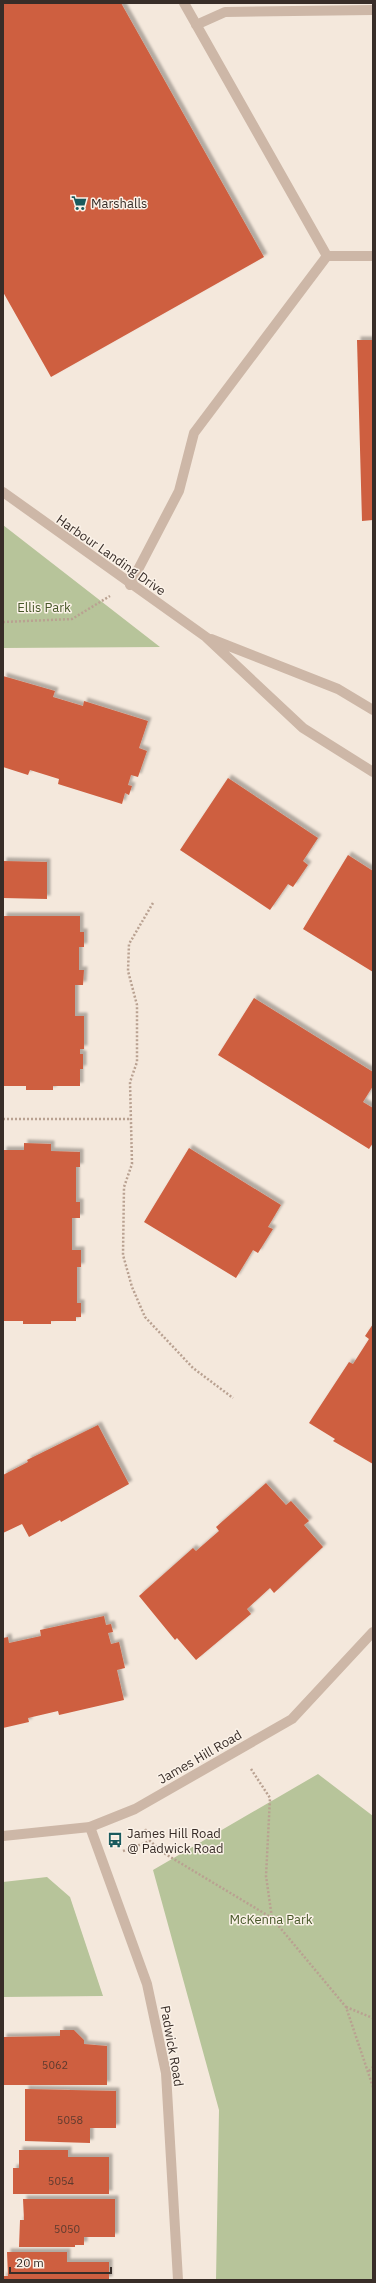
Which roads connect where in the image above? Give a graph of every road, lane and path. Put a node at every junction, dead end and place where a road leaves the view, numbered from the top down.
1 (184, 3) edge
2 (373, 10) edge
3 (196, 25) junction
4 (327, 256) junction
5 (373, 256) edge
6 (3, 492) edge
7 (130, 585) junction
8 (3, 622) edge
9 (206, 637) junction
10 (373, 710) edge
11 (373, 772) edge
12 (153, 903) dead end
13 (3, 1119) edge
14 (131, 1119) junction
15 (233, 1398) dead end
16 (373, 1632) edge
17 (238, 1750) junction
18 (135, 1809) junction
19 (90, 1827) junction
20 (3, 1836) edge
21 (150, 1841) junction
22 (101, 1858) junction
23 (272, 1918) junction
24 (346, 2007) junction
25 (373, 2018) edge
26 (373, 2067) edge
27 (369, 2071) junction
28 (373, 2087) edge
29 (178, 2280) edge

1 - 3 street
2 - 3 street
3 - 4 street
4 - 5 street
4 - 7 street
6 - 7 street, Harbour Landing Drive
7 - 8 path
7 - 9 street, Harbour Landing Drive
9 - 10 street, Harbour Landing Drive
9 - 11 street, Harbour Landing Drive
12 - 14 path
13 - 14 path
14 - 15 path
16 - 17 street, James Hill Road
17 - 18 street, James Hill Road
17 - 23 path
18 - 19 street, James Hill Road
18 - 21 path
19 - 20 street, James Hill Road
19 - 22 street, Padwick Road
21 - 22 path
21 - 23 path
22 - 29 street, Padwick Road
23 - 24 path
24 - 25 path
24 - 27 path
26 - 27 path
27 - 28 path

